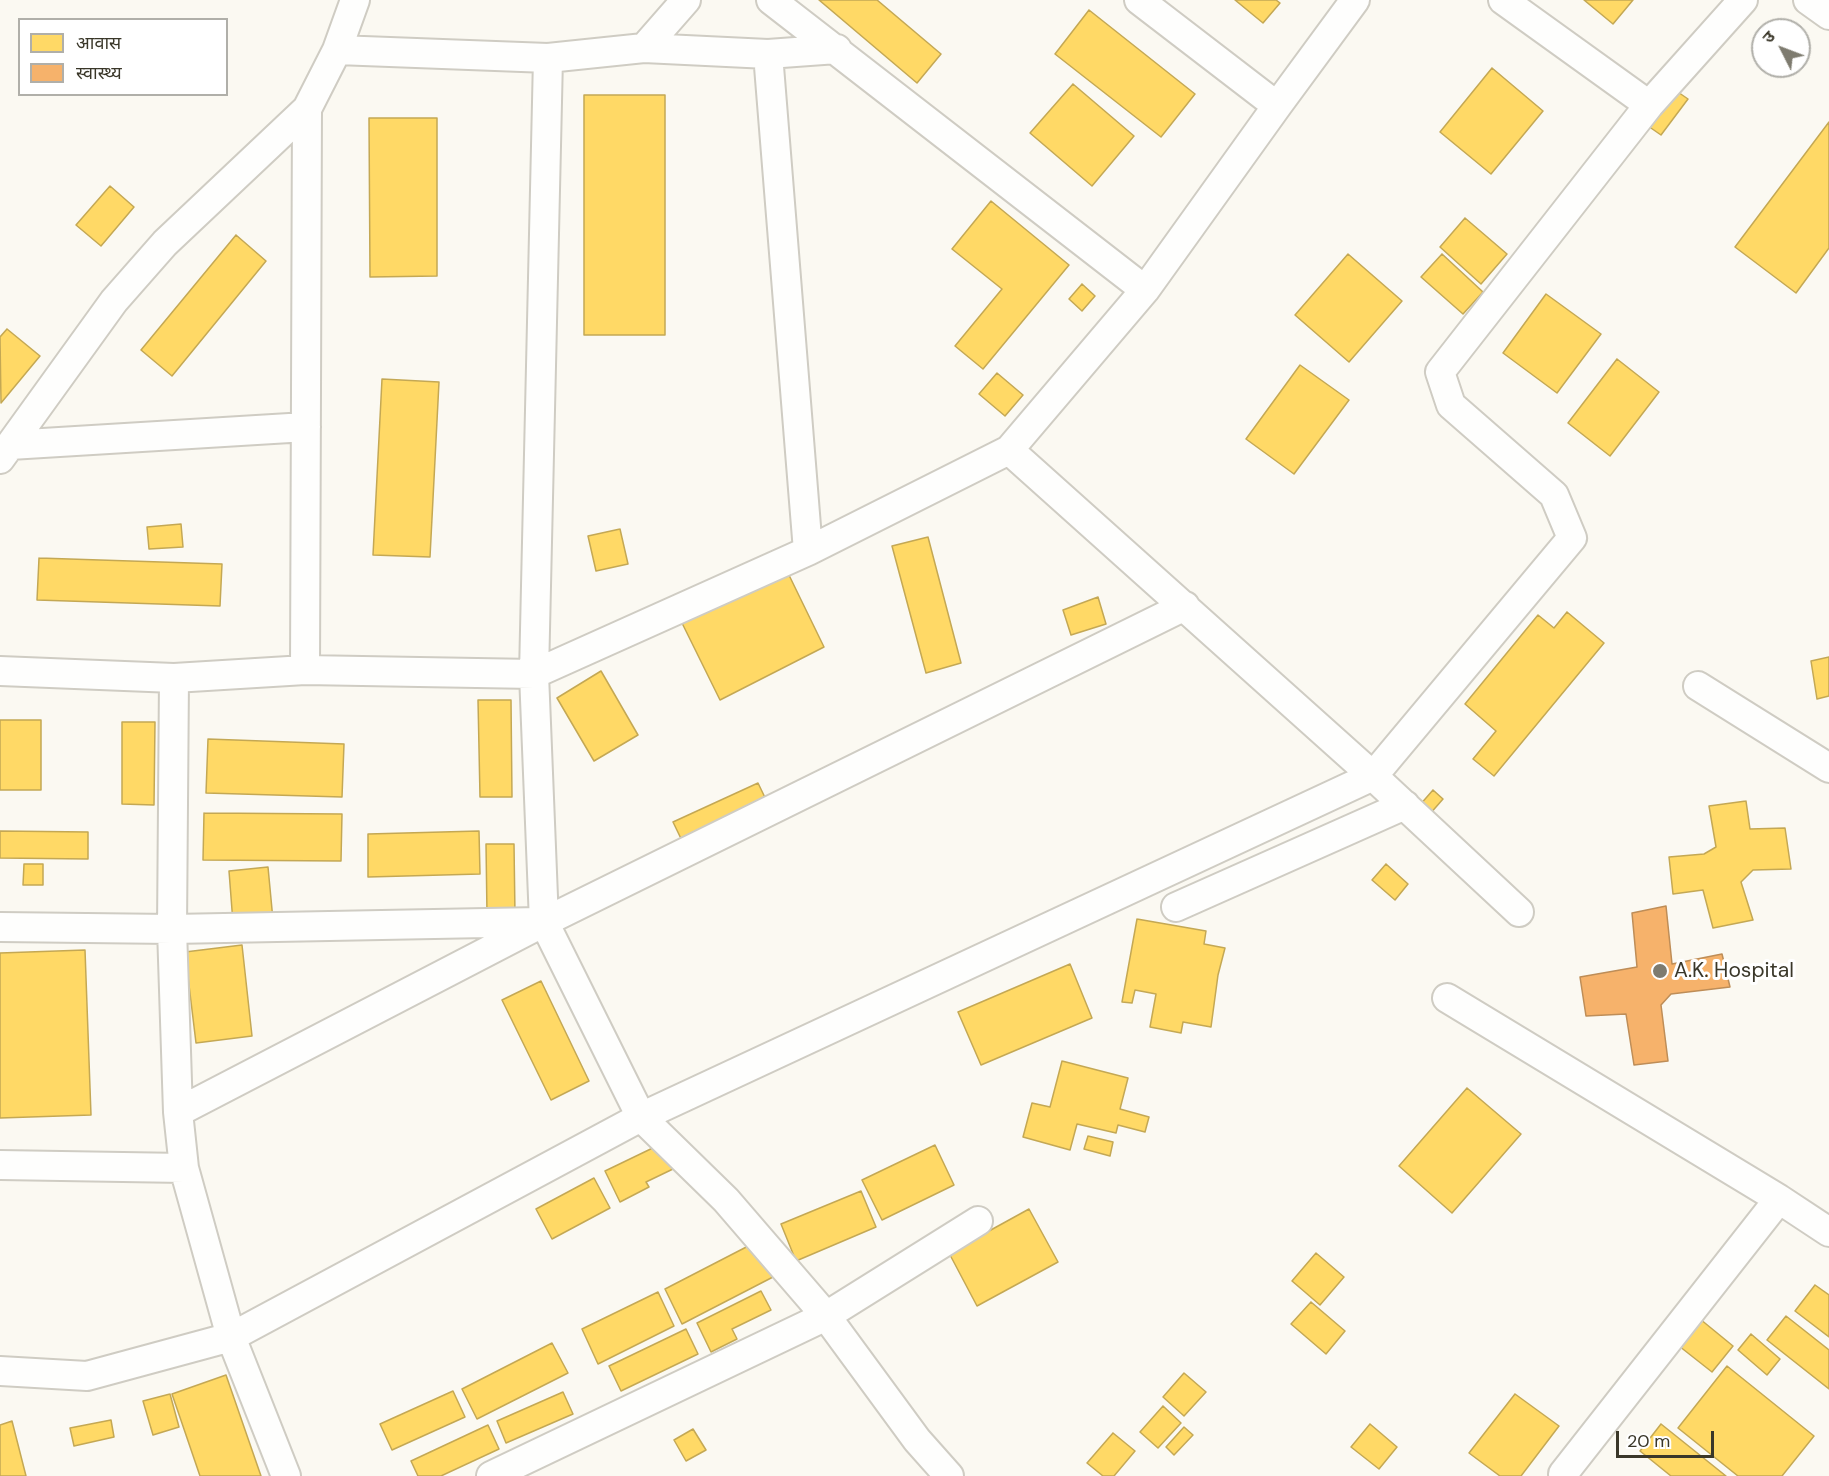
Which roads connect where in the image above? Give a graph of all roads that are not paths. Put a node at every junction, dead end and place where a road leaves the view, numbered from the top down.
1 (355, 0) edge
2 (686, 0) edge
3 (771, 0) edge
4 (1139, 0) edge
5 (1355, 0) edge
6 (1503, 0) edge
7 (1743, 0) edge
8 (1808, 0) edge
9 (1829, 15) edge
10 (644, 48) junction
11 (837, 49) junction
12 (337, 50) junction
13 (768, 54) junction
14 (548, 58) junction
15 (1649, 105) junction
16 (1277, 106) junction
17 (307, 110) junction
18 (1145, 290) junction
19 (306, 427) junction
20 (1009, 450) junction
21 (5, 452) edge
22 (808, 551) junction
23 (1185, 606) junction
24 (305, 670) junction
25 (0, 671) edge
26 (534, 674) junction
27 (174, 678) junction
28 (1698, 686) dead end
29 (1829, 768) edge
30 (1373, 776) junction
31 (1405, 805) junction
32 (1176, 907) dead end
33 (1519, 912) dead end
34 (544, 922) junction
35 (0, 927) edge
36 (172, 929) junction
37 (1447, 998) dead end
38 (178, 1112) junction
39 (641, 1117) junction
40 (0, 1165) edge
41 (184, 1168) junction
42 (1779, 1199) junction
43 (978, 1221) dead end
44 (1829, 1232) edge
45 (826, 1316) junction
46 (231, 1337) junction
47 (0, 1371) edge
48 (286, 1476) edge
49 (490, 1476) edge
50 (949, 1476) edge
51 (1565, 1476) edge

1 - 12 street
2 - 10 street
3 - 11 street
4 - 16 street
5 - 16 street
6 - 15 street
7 - 15 street
8 - 9 street
10 - 13 street
10 - 14 street
11 - 13 street
11 - 18 street
12 - 14 street
12 - 17 street
13 - 22 street
14 - 26 street
15 - 30 street
16 - 18 street
17 - 19 street
17 - 21 street
18 - 20 street
19 - 21 street
19 - 24 street
20 - 22 street
20 - 23 street
22 - 26 street
23 - 30 street
23 - 34 street
24 - 26 street
24 - 27 street
25 - 27 street
26 - 34 street
27 - 36 street
28 - 29 street
30 - 31 street
30 - 39 street
31 - 32 street
31 - 33 street
34 - 36 street
34 - 38 street
34 - 39 street
35 - 36 street
36 - 38 street
37 - 42 street
38 - 41 street
39 - 45 street
39 - 46 street
40 - 41 street
41 - 46 street
42 - 44 street
42 - 51 street
43 - 45 street
45 - 49 street
45 - 50 street
46 - 47 street
46 - 48 street

